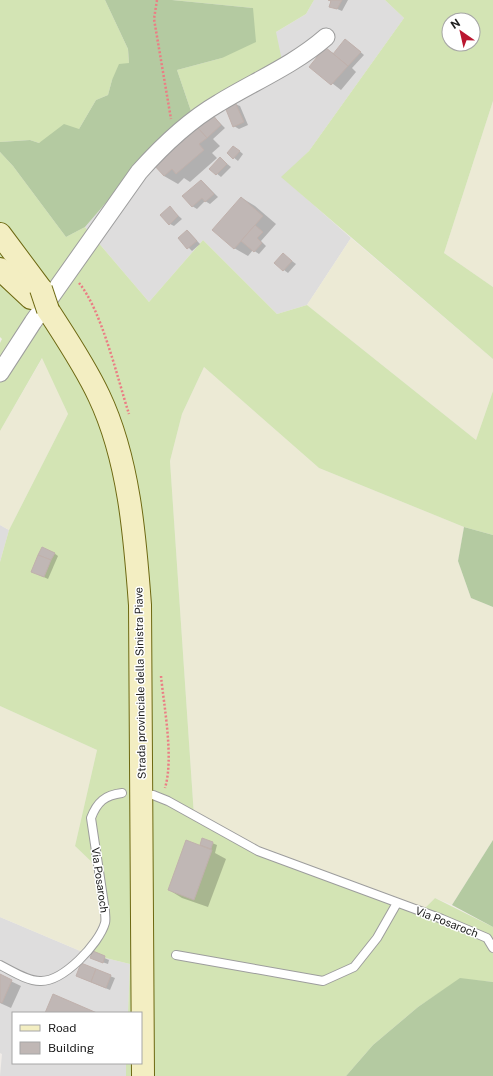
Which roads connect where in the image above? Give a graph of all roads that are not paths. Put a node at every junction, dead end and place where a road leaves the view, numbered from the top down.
1 (326, 37) dead end
2 (0, 234) edge
3 (0, 269) edge
4 (41, 307) junction
5 (0, 373) edge
6 (122, 793) dead end
7 (153, 795) dead end
8 (397, 903) junction
9 (493, 948) edge
10 (176, 955) dead end
11 (0, 965) edge
12 (143, 1076) edge

1 - 4 street
2 - 4 main road
3 - 4 main road
4 - 5 street
4 - 12 main road, Strada provinciale della Sinistra Piave
6 - 11 lane, Via Posaroch
7 - 8 lane, Via Posaroch
8 - 9 lane, Via Posaroch
8 - 10 lane

